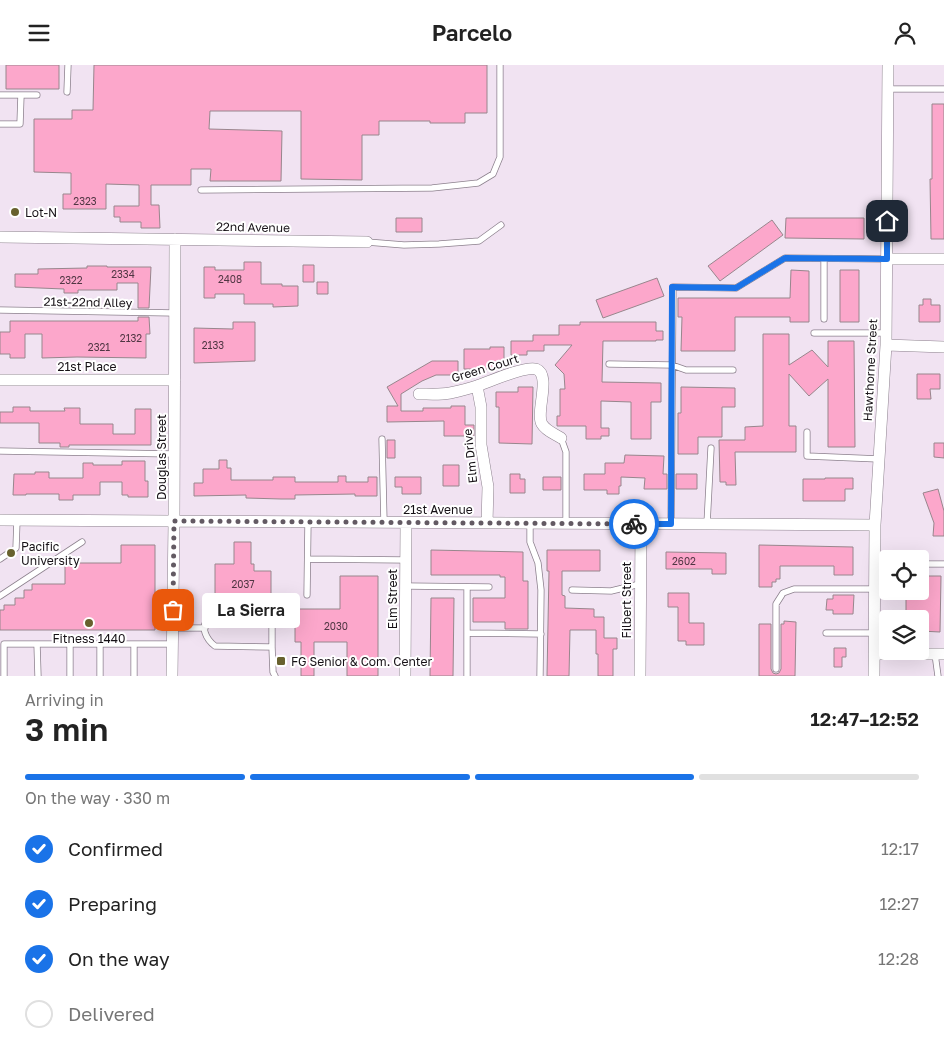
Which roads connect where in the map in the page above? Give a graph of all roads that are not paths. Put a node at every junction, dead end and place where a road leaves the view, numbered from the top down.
1 (68, 65) edge
2 (500, 65) edge
3 (888, 65) edge
4 (888, 89) junction
5 (944, 89) edge
6 (67, 92) dead end
7 (0, 95) edge
8 (21, 95) junction
9 (37, 95) dead end
10 (0, 124) edge
11 (201, 190) dead end
12 (502, 225) dead end
13 (0, 237) edge
14 (175, 239) junction
15 (367, 242) joint
16 (824, 259) junction
17 (887, 259) junction
18 (944, 259) edge
19 (0, 310) edge
20 (175, 313) junction
21 (824, 319) dead end
22 (814, 333) dead end
23 (886, 333) junction
24 (886, 345) junction
25 (944, 347) edge
26 (609, 364) dead end
27 (672, 365) junction
28 (734, 370) dead end
29 (0, 380) edge
30 (175, 380) junction
31 (477, 386) junction
32 (419, 394) dead end
33 (807, 432) dead end
34 (561, 438) joint
35 (382, 439) dead end
36 (711, 449) dead end
37 (0, 451) edge
38 (174, 454) junction
39 (879, 459) junction
40 (0, 520) edge
41 (17, 521) junction
42 (174, 521) junction
43 (308, 522) junction
44 (384, 523) junction
45 (406, 523) junction
46 (487, 523) junction
47 (530, 523) junction
48 (566, 523) junction
49 (640, 524) junction
50 (671, 524) junction
51 (708, 524) junction
52 (875, 525) junction
53 (82, 542) dead end
54 (0, 559) edge
55 (308, 559) junction
56 (406, 560) junction
57 (929, 564) edge
58 (944, 564) edge
59 (875, 565) junction
60 (879, 565) edge
61 (640, 584) junction
62 (406, 586) junction
63 (467, 587) junction
64 (488, 587) dead end
65 (875, 589) junction
66 (572, 590) dead end
67 (307, 595) dead end
68 (0, 596) edge
69 (172, 628) junction
70 (205, 629) junction
71 (467, 633) junction
72 (826, 633) dead end
73 (874, 633) junction
74 (541, 634) junction
75 (2, 644) edge
76 (37, 644) junction
77 (70, 644) junction
78 (100, 644) junction
79 (134, 644) junction
80 (172, 644) junction
81 (272, 647) junction
82 (874, 654) junction
83 (939, 654) edge
84 (776, 669) dead end
85 (4, 676) edge
86 (38, 676) edge
87 (70, 676) edge
88 (100, 676) edge
89 (134, 676) edge
90 (172, 676) edge
91 (275, 676) edge
92 (405, 676) edge
93 (467, 676) edge
94 (540, 676) edge
95 (640, 676) edge
96 (874, 676) edge
97 (938, 676) edge

1 - 6 lane
2 - 11 lane
3 - 4 street, Hawthorne Street
4 - 5 lane
4 - 17 street, Hawthorne Street
7 - 8 lane
8 - 9 lane
8 - 10 lane
12 - 15 lane, 22nd Avenue
13 - 14 street, 22nd Avenue
14 - 15 street, 22nd Avenue
14 - 20 street, Douglas Street
16 - 17 lane
16 - 21 lane
16 - 27 lane
17 - 18 street
17 - 23 street, Hawthorne Street
19 - 20 lane, 21st-22nd Alley
20 - 30 street, Douglas Street
22 - 23 lane
23 - 24 street, Hawthorne Street
24 - 25 street
24 - 39 street, Hawthorne Street
26 - 27 lane
27 - 28 lane
27 - 50 lane
29 - 30 street, 21st Place
30 - 38 street, Douglas Street
31 - 32 street, Green Court
31 - 34 street, Green Court
31 - 46 street, Elm Drive
33 - 39 lane
34 - 48 lane
35 - 44 lane
36 - 51 lane
37 - 38 lane
38 - 42 street, Douglas Street
39 - 52 street, Hawthorne Street
40 - 41 street, 21st Avenue
41 - 42 street, 21st Avenue
41 - 54 lane
42 - 43 street, 21st Avenue
42 - 69 street, Douglas Street
43 - 44 street, 21st Avenue
43 - 55 lane
44 - 45 street, 21st Avenue
45 - 46 street, 21st Avenue
45 - 56 street, Elm Street
46 - 47 street, 21st Avenue
47 - 48 street, 21st Avenue
47 - 74 lane
48 - 49 street, 21st Avenue
49 - 50 street, 21st Avenue
49 - 61 street, Filbert Street
50 - 51 street, 21st Avenue
51 - 52 street, 21st Avenue
52 - 59 street, Hawthorne Street
53 - 68 lane
55 - 56 lane
55 - 67 lane
56 - 62 street, Elm Street
57 - 58 lane
59 - 60 lane
59 - 65 street, Hawthorne Street
61 - 66 lane
61 - 95 street, Filbert Street
62 - 63 lane
62 - 92 street, Elm Street
63 - 64 lane
63 - 71 lane
65 - 73 street, Hawthorne Street
65 - 84 lane
69 - 70 lane
69 - 80 street, Douglas Street
70 - 81 lane
70 - 81 lane
71 - 74 lane
71 - 93 lane
72 - 73 lane
73 - 82 street, Hawthorne Street
74 - 94 lane
75 - 76 lane
75 - 85 lane
76 - 77 lane
76 - 86 lane
77 - 78 lane
77 - 87 lane
78 - 79 lane
78 - 88 lane
79 - 80 lane
79 - 89 lane
80 - 90 street, Douglas Street
81 - 91 lane
82 - 83 street
82 - 96 street, Hawthorne Street
83 - 97 lane

